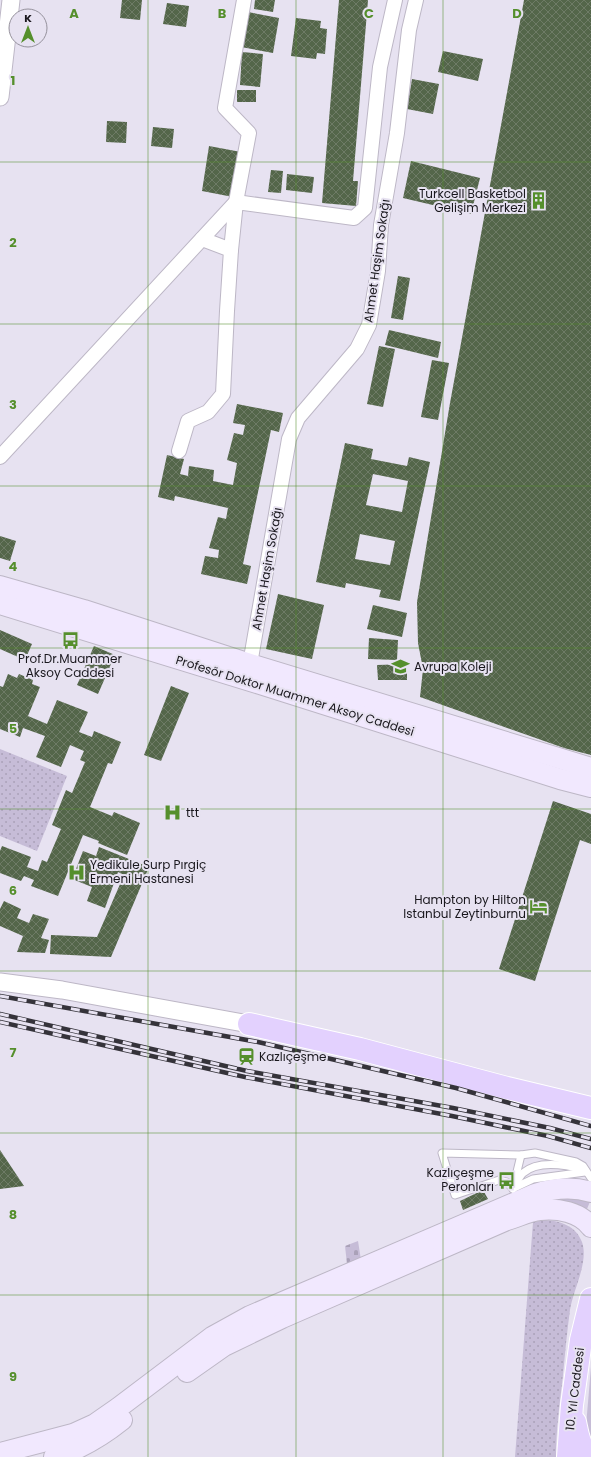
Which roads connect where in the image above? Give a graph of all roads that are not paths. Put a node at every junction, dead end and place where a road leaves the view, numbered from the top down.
1 (244, 0) edge
2 (395, 0) edge
3 (416, 0) edge
4 (7, 8) edge
5 (0, 97) edge
6 (236, 202) junction
7 (202, 239) junction
8 (231, 250) junction
9 (179, 451) dead end
10 (0, 457) edge
11 (0, 586) edge
12 (0, 604) edge
13 (250, 664) junction
14 (591, 768) edge
15 (591, 787) edge
16 (0, 982) edge
17 (249, 1024) joint
18 (591, 1108) edge
19 (521, 1155) junction
20 (587, 1171) junction
21 (591, 1178) edge
22 (591, 1192) edge
23 (511, 1196) junction
24 (591, 1227) edge
25 (591, 1299) edge
26 (572, 1405) junction
27 (0, 1453) edge
28 (591, 1456) edge
29 (54, 1457) edge
30 (568, 1457) edge

1 - 6 street
2 - 6 street
3 - 13 street, Ahmet Haşim Sokağı
4 - 5 street
6 - 7 street
6 - 8 street
7 - 8 street
7 - 10 street
8 - 9 street
11 - 13 main road, Profesör Doktor Muammer Aksoy Caddesi
12 - 15 main road, Profesör Doktor Muammer Aksoy Caddesi
13 - 14 main road, Profesör Doktor Muammer Aksoy Caddesi
16 - 17 street
17 - 18 main road
19 - 20 lane
19 - 23 lane
19 - 23 lane
20 - 21 lane
20 - 23 lane
20 - 23 lane
22 - 23 main road
23 - 27 main road
24 - 29 main road
25 - 26 main road, 10. Yıl Caddesi
26 - 28 main road
26 - 30 main road, 10. Yıl Caddesi

